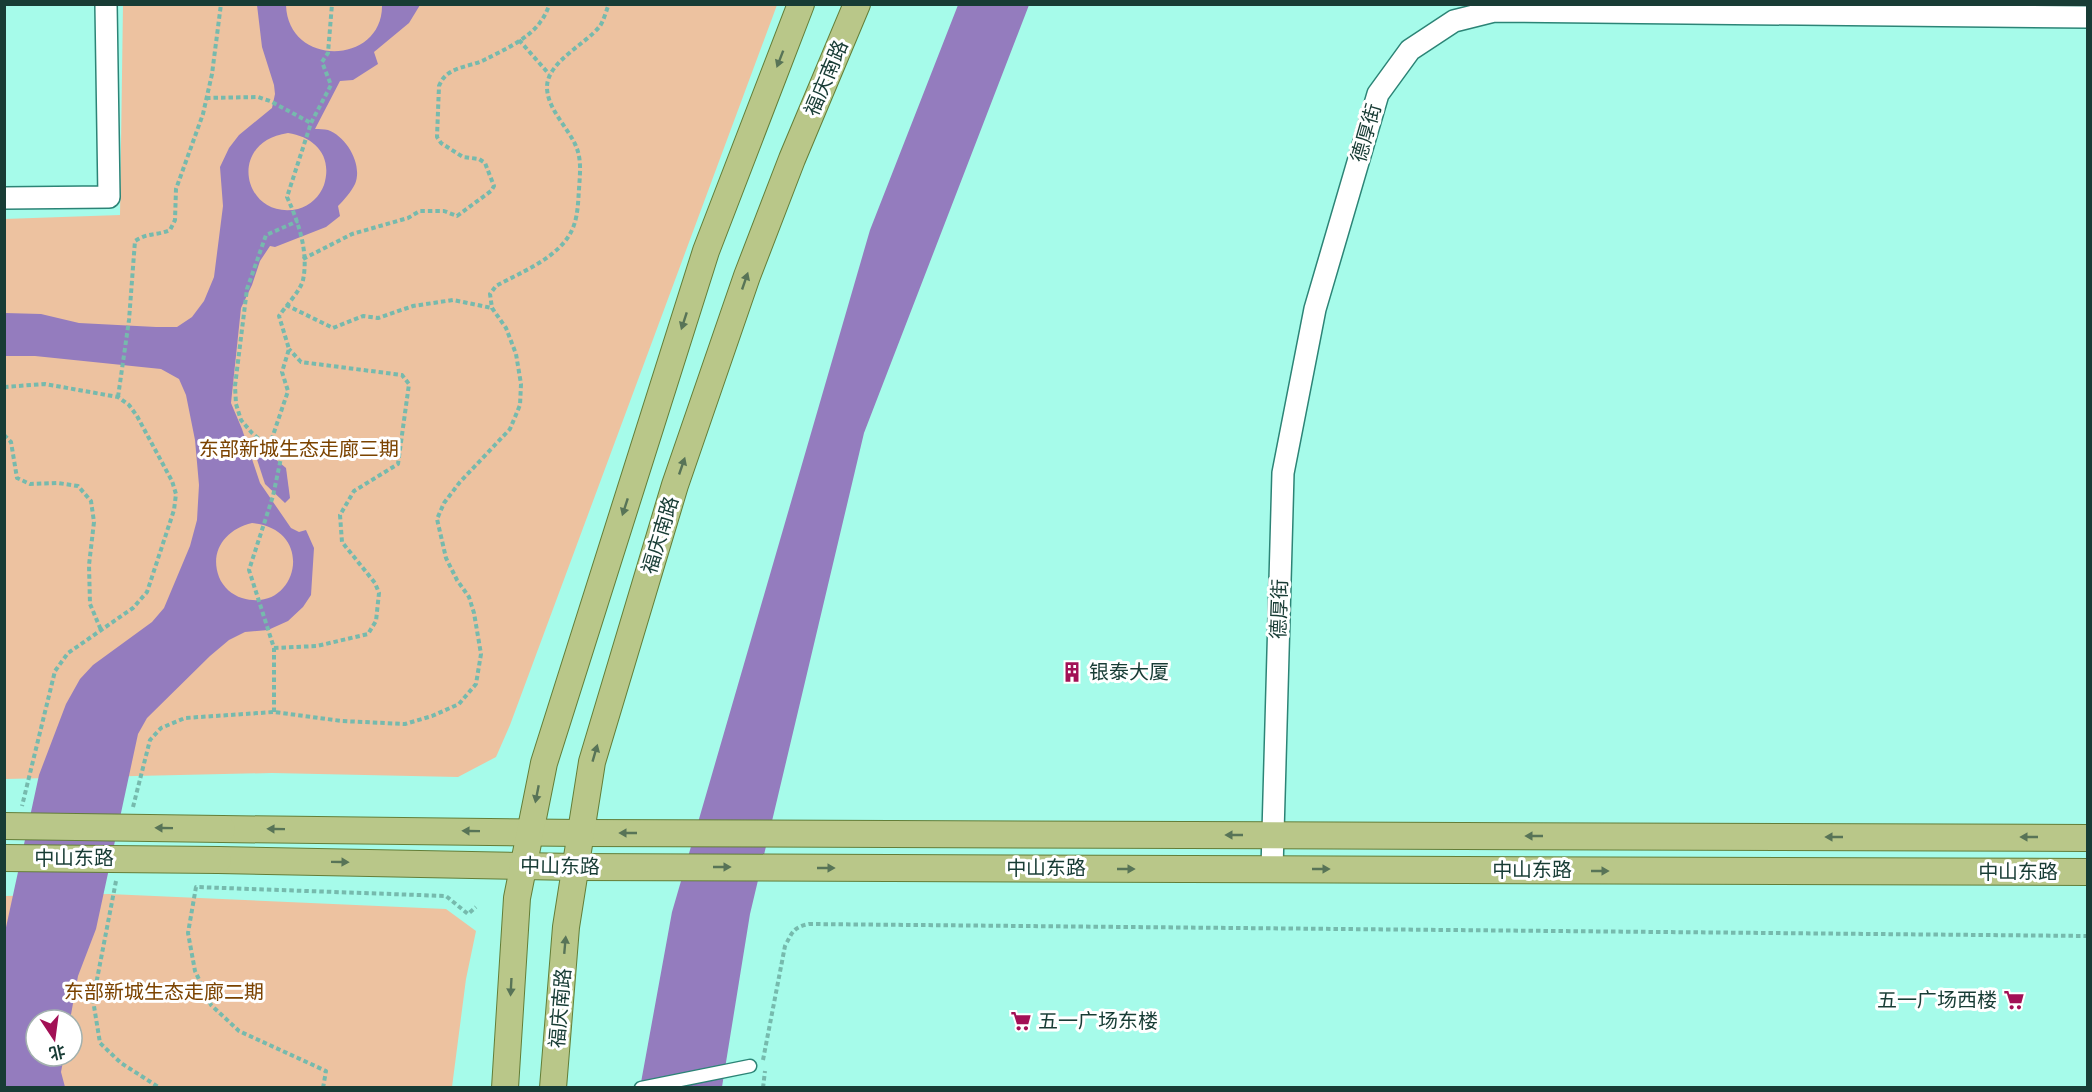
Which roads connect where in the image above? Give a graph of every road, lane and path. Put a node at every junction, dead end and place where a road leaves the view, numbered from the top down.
1 (106, 4) edge
2 (221, 4) edge
3 (332, 4) edge
4 (550, 4) edge
5 (609, 4) edge
6 (801, 4) edge
7 (857, 4) edge
8 (1666, 8) edge
9 (2088, 17) edge
10 (519, 40) junction
11 (549, 74) junction
12 (206, 98) junction
13 (311, 123) junction
14 (4, 198) edge
15 (298, 221) junction
16 (303, 259) junction
17 (286, 305) junction
18 (492, 308) junction
19 (289, 349) junction
20 (4, 387) edge
21 (118, 397) junction
22 (4, 435) edge
23 (269, 447) junction
24 (101, 630) junction
25 (274, 648) junction
26 (274, 712) junction
27 (21, 807) dead end
28 (132, 809) dead end
29 (4, 826) edge
30 (530, 832) junction
31 (581, 833) junction
32 (1273, 835) junction
33 (2088, 838) edge
34 (4, 858) edge
35 (523, 866) junction
36 (576, 867) junction
37 (1272, 869) junction
38 (2088, 872) edge
39 (117, 877) dead end
40 (476, 907) dead end
41 (2088, 936) edge
42 (756, 1066) joint
43 (160, 1088) edge
44 (323, 1088) edge
45 (505, 1088) edge
46 (554, 1088) edge
47 (641, 1088) edge

1 - 14 street
2 - 12 path
3 - 13 path
4 - 10 path
5 - 11 path
6 -> 30 main road
31 -> 7 main road, 福庆南路
8 - 9 street, 德厚街
8 - 32 street, 德厚街
10 - 11 path
10 - 16 path
11 - 18 path
12 - 13 path
12 - 21 path
13 - 15 path
15 - 16 path
15 - 23 path
16 - 17 path
17 - 18 path
17 - 19 path
18 - 26 path
19 - 23 path
19 - 25 path
20 - 21 path
21 - 24 path
22 - 24 path
23 - 25 path
24 - 27 path
25 - 26 path
26 - 28 path
30 -> 29 main road, 中山东路, bridge
30 - 31 main road, 中山东路
30 - 35 main road
32 -> 31 main road, 中山东路
31 - 36 main road, 福庆南路
33 -> 32 main road, 中山东路
32 - 37 street, 德厚街
34 -> 35 main road, 中山东路, bridge
35 - 36 main road, 中山东路
35 -> 45 main road
36 -> 37 main road, 中山东路
46 -> 36 main road, 福庆南路
37 -> 38 main road, 中山东路
39 - 43 path
40 - 44 path
41 - 42 path
42 - 47 street

